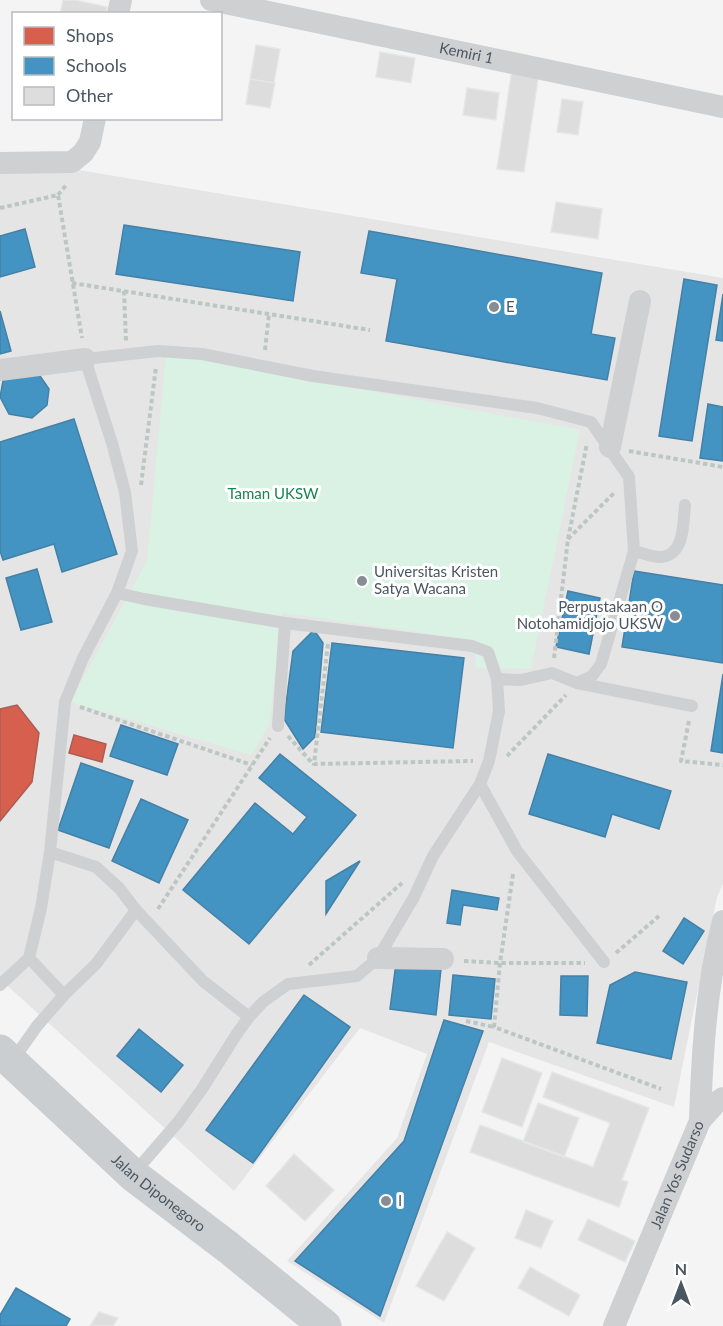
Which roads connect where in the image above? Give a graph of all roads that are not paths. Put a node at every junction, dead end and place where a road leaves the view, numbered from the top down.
1 (212, 0) edge
2 (723, 107) edge
3 (95, 120) edge
4 (0, 163) edge
5 (640, 302) dead end
6 (86, 359) junction
7 (0, 370) edge
8 (610, 447) junction
9 (685, 506) dead end
10 (634, 551) junction
11 (117, 593) junction
12 (285, 623) junction
13 (497, 679) junction
14 (577, 683) junction
15 (692, 706) road end
16 (278, 726) road end
17 (480, 784) junction
18 (50, 852) junction
19 (136, 910) junction
20 (723, 921) edge
21 (29, 958) junction
22 (378, 958) junction
23 (443, 959) road end
24 (604, 962) road end
25 (0, 986) edge
26 (64, 994) junction
27 (249, 1017) junction
28 (6, 1056) edge
29 (723, 1098) edge
30 (700, 1121) junction
31 (133, 1175) junction
32 (325, 1326) edge
33 (614, 1326) edge

1 - 2 street, Kemiri 1
3 - 4 street
5 - 8 street
6 - 7 street
6 - 8 lane
6 - 11 lane
8 - 10 lane
9 - 10 lane
10 - 14 lane
11 - 12 lane
11 - 18 lane
12 - 13 lane
12 - 16 lane
13 - 14 lane
13 - 17 lane
14 - 15 lane
17 - 22 lane
17 - 24 lane
18 - 19 lane
18 - 21 lane
19 - 26 lane
19 - 27 lane
20 - 30 street
21 - 25 lane
21 - 26 lane
22 - 23 street
22 - 27 lane
26 - 28 lane
27 - 31 lane
28 - 31 main road, Jalan Diponegoro
29 - 30 street, Jalan Yos Sudarso
30 - 33 street, Jalan Yos Sudarso
31 - 32 main road, Jalan Diponegoro

